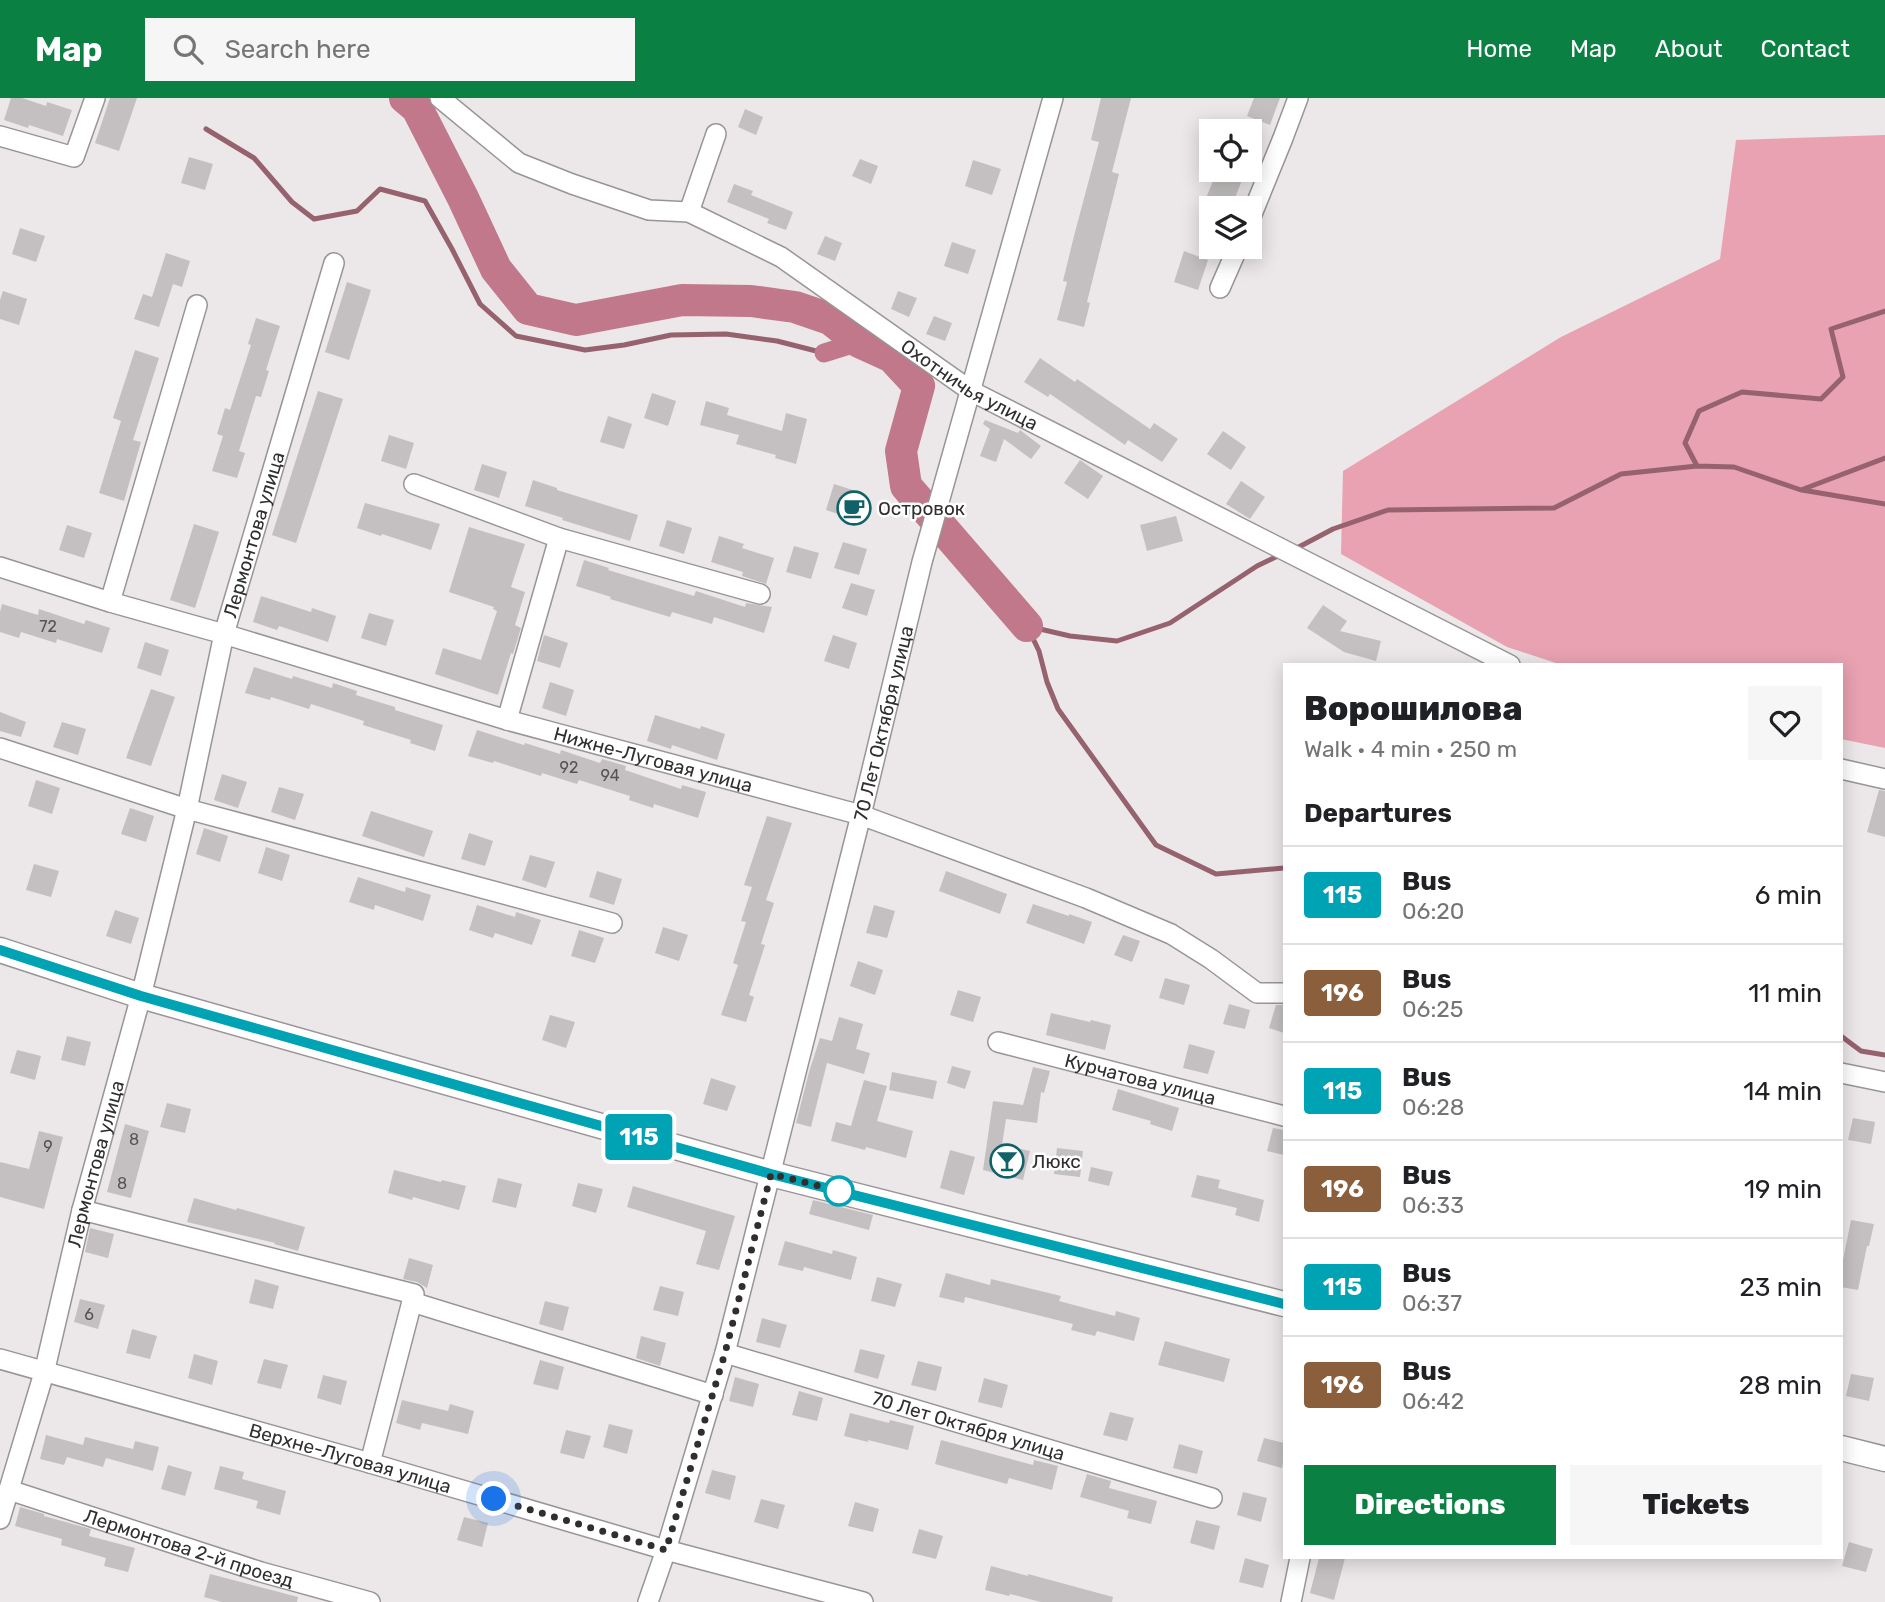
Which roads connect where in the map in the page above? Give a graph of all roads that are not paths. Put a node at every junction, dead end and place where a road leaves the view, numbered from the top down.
1 (95, 98) edge
2 (440, 98) edge
3 (1054, 98) edge
4 (1298, 98) edge
5 (716, 134) dead end
6 (0, 136) edge
7 (1259, 196) edge
8 (689, 212) junction
9 (1233, 259) edge
10 (334, 263) dead end
11 (1220, 288) dead end
12 (197, 305) dead end
13 (971, 391) junction
14 (414, 484) dead end
15 (559, 538) junction
16 (0, 567) edge
17 (760, 594) dead end
18 (110, 602) junction
19 (224, 634) junction
20 (1506, 663) edge
21 (508, 720) junction
22 (0, 748) edge
23 (1843, 769) edge
24 (1885, 779) edge
25 (187, 809) junction
26 (861, 815) junction
27 (612, 923) dead end
28 (0, 950) edge
29 (1283, 993) edge
30 (141, 996) junction
31 (998, 1042) dead end
32 (1843, 1073) edge
33 (1885, 1082) edge
34 (1283, 1116) edge
35 (771, 1174) junction
36 (82, 1210) junction
37 (413, 1298) junction
38 (1283, 1304) edge
39 (725, 1353) junction
40 (0, 1359) edge
41 (44, 1373) junction
42 (713, 1395) junction
43 (1843, 1448) edge
44 (1885, 1459) edge
45 (370, 1463) junction
46 (9, 1490) junction
47 (1212, 1498) dead end
48 (0, 1519) edge
49 (666, 1550) junction
50 (1300, 1559) edge
51 (370, 1602) edge
52 (648, 1602) edge
53 (863, 1602) edge
54 (1291, 1602) edge

1 - 6 street
2 - 8 street, Охотничья улица
3 - 13 street, 70 Лет Октября улица
4 - 7 street
5 - 8 street
8 - 13 street, Охотничья улица
9 - 11 street
10 - 19 street, Лермонтова улица
12 - 18 street
13 - 20 street, Охотничья улица
13 - 26 street, 70 Лет Октября улица
14 - 15 street
15 - 17 street
15 - 21 street
16 - 18 street, Нижне-Луговая улица
18 - 19 street, Нижне-Луговая улица
19 - 21 street, Нижне-Луговая улица
19 - 25 street, Лермонтова улица
21 - 26 street, Нижне-Луговая улица
22 - 25 street
23 - 24 street
25 - 27 street
25 - 30 street, Лермонтова улица
26 - 29 street, Нижне-Луговая улица
26 - 35 street, 70 Лет Октября улица
28 - 30 main road
30 - 35 main road
30 - 36 street, Лермонтова улица
31 - 34 street, Курчатова улица
32 - 33 street
35 - 38 main road
35 - 39 street, 70 Лет Октября улица
36 - 37 street
36 - 41 street, Лермонтова улица
37 - 42 street
37 - 45 street
39 - 42 street, 70 Лет Октября улица
39 - 47 street, 70 Лет Октября улица
40 - 41 street, Верхне-Луговая улица
41 - 45 street, Верхне-Луговая улица
41 - 46 street, Лермонтова улица
42 - 49 street, 70 Лет Октября улица
43 - 44 main road
45 - 49 street, Верхне-Луговая улица
46 - 48 street, Лермонтова улица
46 - 51 street, Лермонтова 2-й проезд
49 - 52 street, 70 Лет Октября улица
49 - 53 street, Верхне-Луговая улица
50 - 54 street

